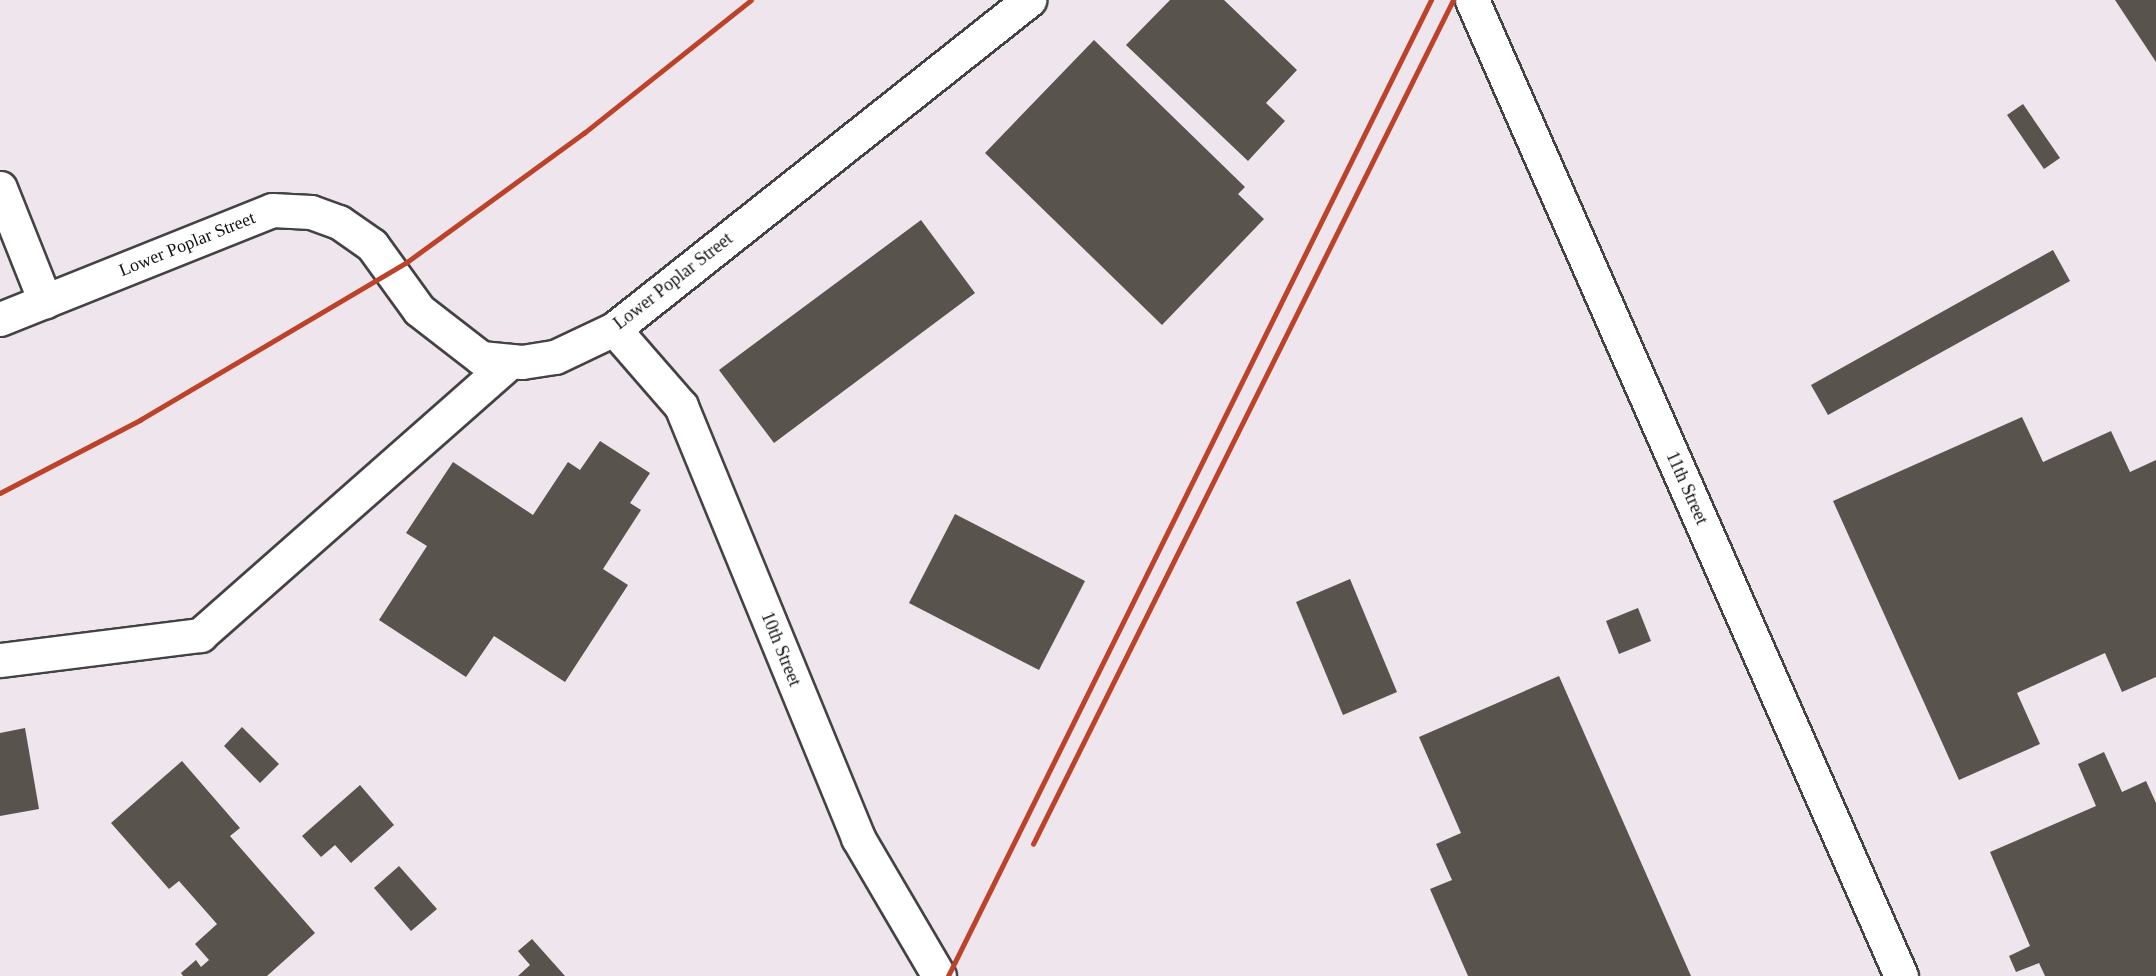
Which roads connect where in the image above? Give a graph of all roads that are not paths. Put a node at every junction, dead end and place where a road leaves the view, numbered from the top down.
1 (1029, 0) edge
2 (1472, 0) edge
3 (0, 188) edge
4 (45, 301) junction
5 (0, 319) edge
6 (614, 329) junction
7 (511, 361) junction
8 (0, 660) edge
9 (939, 976) edge
10 (1901, 976) edge

1 - 6 street, Lower Poplar Street
2 - 10 street, 11th Street
3 - 4 street
4 - 5 street, Lower Poplar Street
4 - 7 street, Lower Poplar Street
6 - 7 street, Lower Poplar Street
6 - 9 street, 10th Street
7 - 8 street

